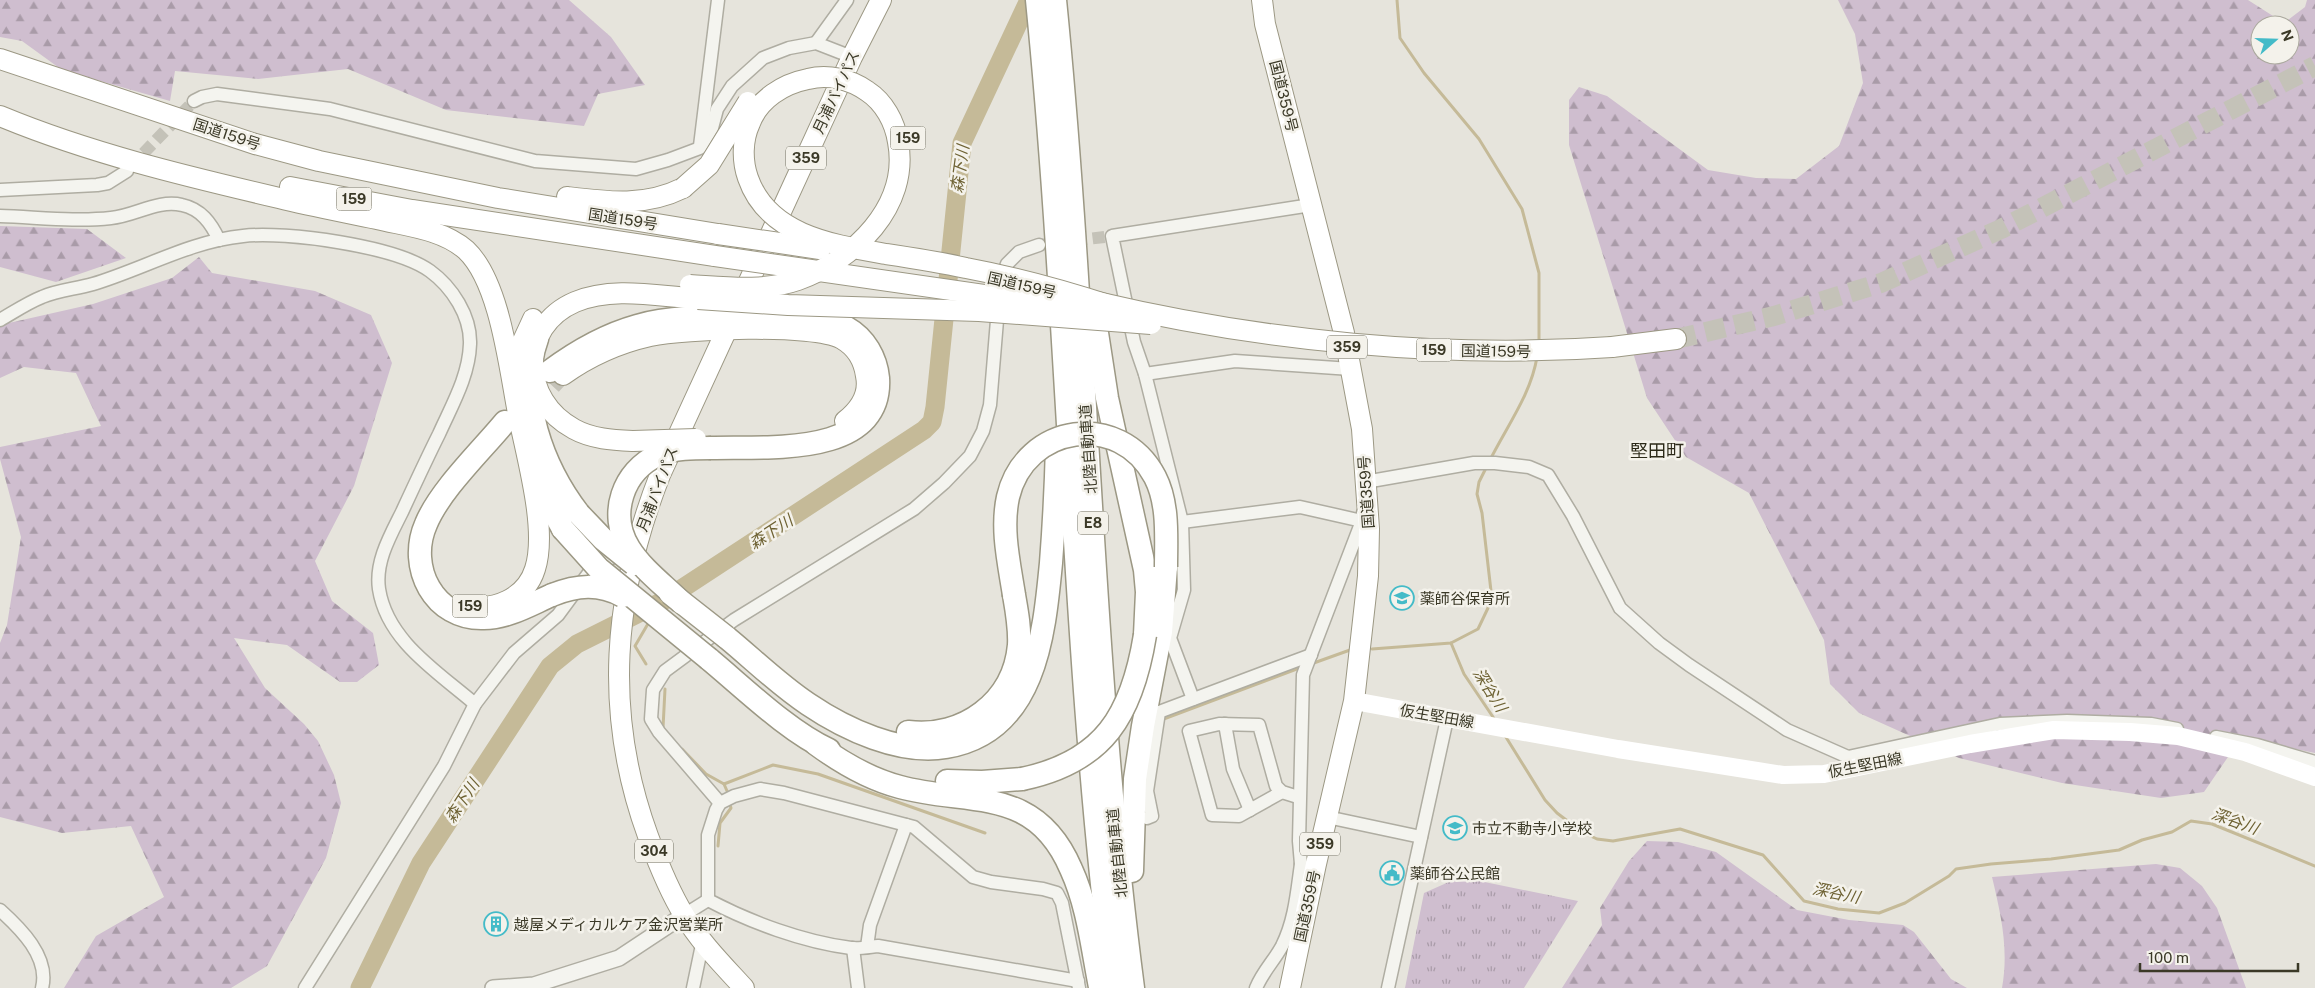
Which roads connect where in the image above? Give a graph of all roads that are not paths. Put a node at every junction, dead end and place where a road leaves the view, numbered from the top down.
1 (718, 0) edge
2 (847, 0) edge
3 (881, 0) edge
4 (1037, 0) edge
5 (1055, 0) edge
6 (1262, 0) edge
7 (816, 44) junction
8 (852, 57) junction
9 (0, 60) edge
10 (1053, 65) junction
11 (194, 101) tunnel mouth
12 (1047, 108) junction
13 (0, 114) edge
14 (700, 148) junction
15 (127, 170) tunnel mouth
16 (384, 175) junction
17 (0, 190) edge
18 (1311, 205) junction
19 (0, 216) edge
20 (219, 240) junction
21 (1040, 245) tunnel mouth
22 (689, 291) junction
23 (1108, 305) junction
24 (0, 320) edge
25 (730, 324) junction
26 (1210, 326) junction
27 (1256, 331) junction
28 (537, 339) junction
29 (1676, 339) tunnel mouth
30 (1351, 369) junction
31 (1145, 374) junction
32 (554, 375) tunnel mouth
33 (518, 386) junction
34 (512, 428) junction
35 (712, 443) junction
36 (538, 477) junction
37 (1365, 482) junction
38 (1362, 521) junction
39 (571, 522) junction
40 (1182, 522) junction
41 (632, 558) junction
42 (682, 602) junction
43 (666, 624) junction
44 (1309, 662) junction
45 (1194, 699) junction
46 (1354, 701) junction
47 (475, 704) junction
48 (1447, 719) junction
49 (835, 720) junction
50 (1225, 724) junction
51 (816, 744) junction
52 (2315, 762) edge
53 (2315, 777) edge
54 (1282, 792) junction
55 (1298, 797) junction
56 (720, 803) junction
57 (1250, 810) junction
58 (1147, 818) dead end
59 (1327, 818) junction
60 (906, 826) junction
61 (1421, 837) junction
62 (1307, 869) junction
63 (708, 900) junction
64 (0, 910) edge
65 (684, 915) junction
66 (703, 940) junction
67 (867, 947) junction
68 (853, 948) junction
69 (1079, 985) edge
70 (534, 987) edge
71 (42, 988) edge
72 (305, 988) edge
73 (493, 988) edge
74 (693, 988) edge
75 (744, 988) edge
76 (858, 988) edge
77 (1100, 988) edge
78 (1114, 988) edge
79 (1133, 988) edge
80 (1139, 988) edge
81 (1256, 988) edge
82 (1290, 988) edge
83 (1388, 988) edge

1 - 14 street
2 - 7 street
3 - 8 highway, 月浦バイパス / 359
4 - 10 highway, 北陸自動車道 / E8
5 - 10 highway, 北陸自動車道 / E8
6 - 18 highway, 国道359号 / 359
7 - 8 street
7 - 14 street
8 - 25 highway, 月浦バイパス / 359
9 - 16 highway, 国道159号 / 159
10 - 12 highway, 北陸自動車道 / E8
10 - 51 highway, bridge
10 - 79 highway, 北陸自動車道 / E8
11 - 14 street
12 - 49 highway
12 - 78 highway, 北陸自動車道 / E8
13 - 26 highway, 国道159号 / 159, bridge
13 - 34 highway, 159
15 - 17 street
16 - 22 highway, 159, bridge
16 - 23 highway, 国道159号 / 159, bridge
18 - 30 highway, 国道359号 / 359
18 - 31 street
19 - 20 street
20 - 24 street
20 - 47 street
21 - 56 street
22 - 23 highway, 159, bridge
22 - 26 highway, 159, bridge
22 - 28 highway, 159
22 - 33 highway, 159
23 - 27 highway, 国道159号 / 159, bridge
25 - 32 highway
25 - 35 highway
25 - 41 highway, 月浦バイパス / 304
26 - 27 highway, 国道159号 / 159, bridge
27 - 29 highway, 国道159号 / 159, bridge
28 - 35 highway, 159, bridge
28 - 39 highway
30 - 31 street
30 - 37 highway, 国道359号 / 359
31 - 40 street
33 - 34 highway, 159
33 - 36 highway
34 - 34 highway, 159
34 - 36 highway
34 - 43 highway, bridge
35 - 42 highway, bridge
36 - 39 highway
37 - 38 street
37 - 46 highway, 国道359号 / 359
37 - 52 street
38 - 40 street
38 - 44 street
39 - 42 highway, bridge
39 - 43 highway, bridge
40 - 45 street
41 - 47 street
41 - 65 highway, 月浦バイパス / 304
42 - 49 highway, bridge
43 - 51 highway, bridge
44 - 45 street
44 - 55 street
45 - 58 street
46 - 48 main road, 仮生堅田線
46 - 59 highway, 国道359号 / 359
47 - 72 street
48 - 53 main road, 仮生堅田線
48 - 61 street
49 - 80 highway, bridge
50 - 54 street
50 - 57 street
50 - 57 street
51 - 77 highway
54 - 55 street
54 - 57 street
55 - 62 street
56 - 60 street
56 - 63 street
59 - 61 street
59 - 62 highway, 国道359号 / 359
60 - 67 street
60 - 69 street
61 - 83 street
62 - 81 street
62 - 82 highway, 国道359号 / 359
63 - 65 street
63 - 68 street
64 - 71 street
65 - 66 highway, 月浦バイパス / 304
65 - 70 street
66 - 74 street
66 - 75 highway, 月浦バイパス / 304
67 - 68 street
67 - 69 street
68 - 76 street
70 - 73 street

